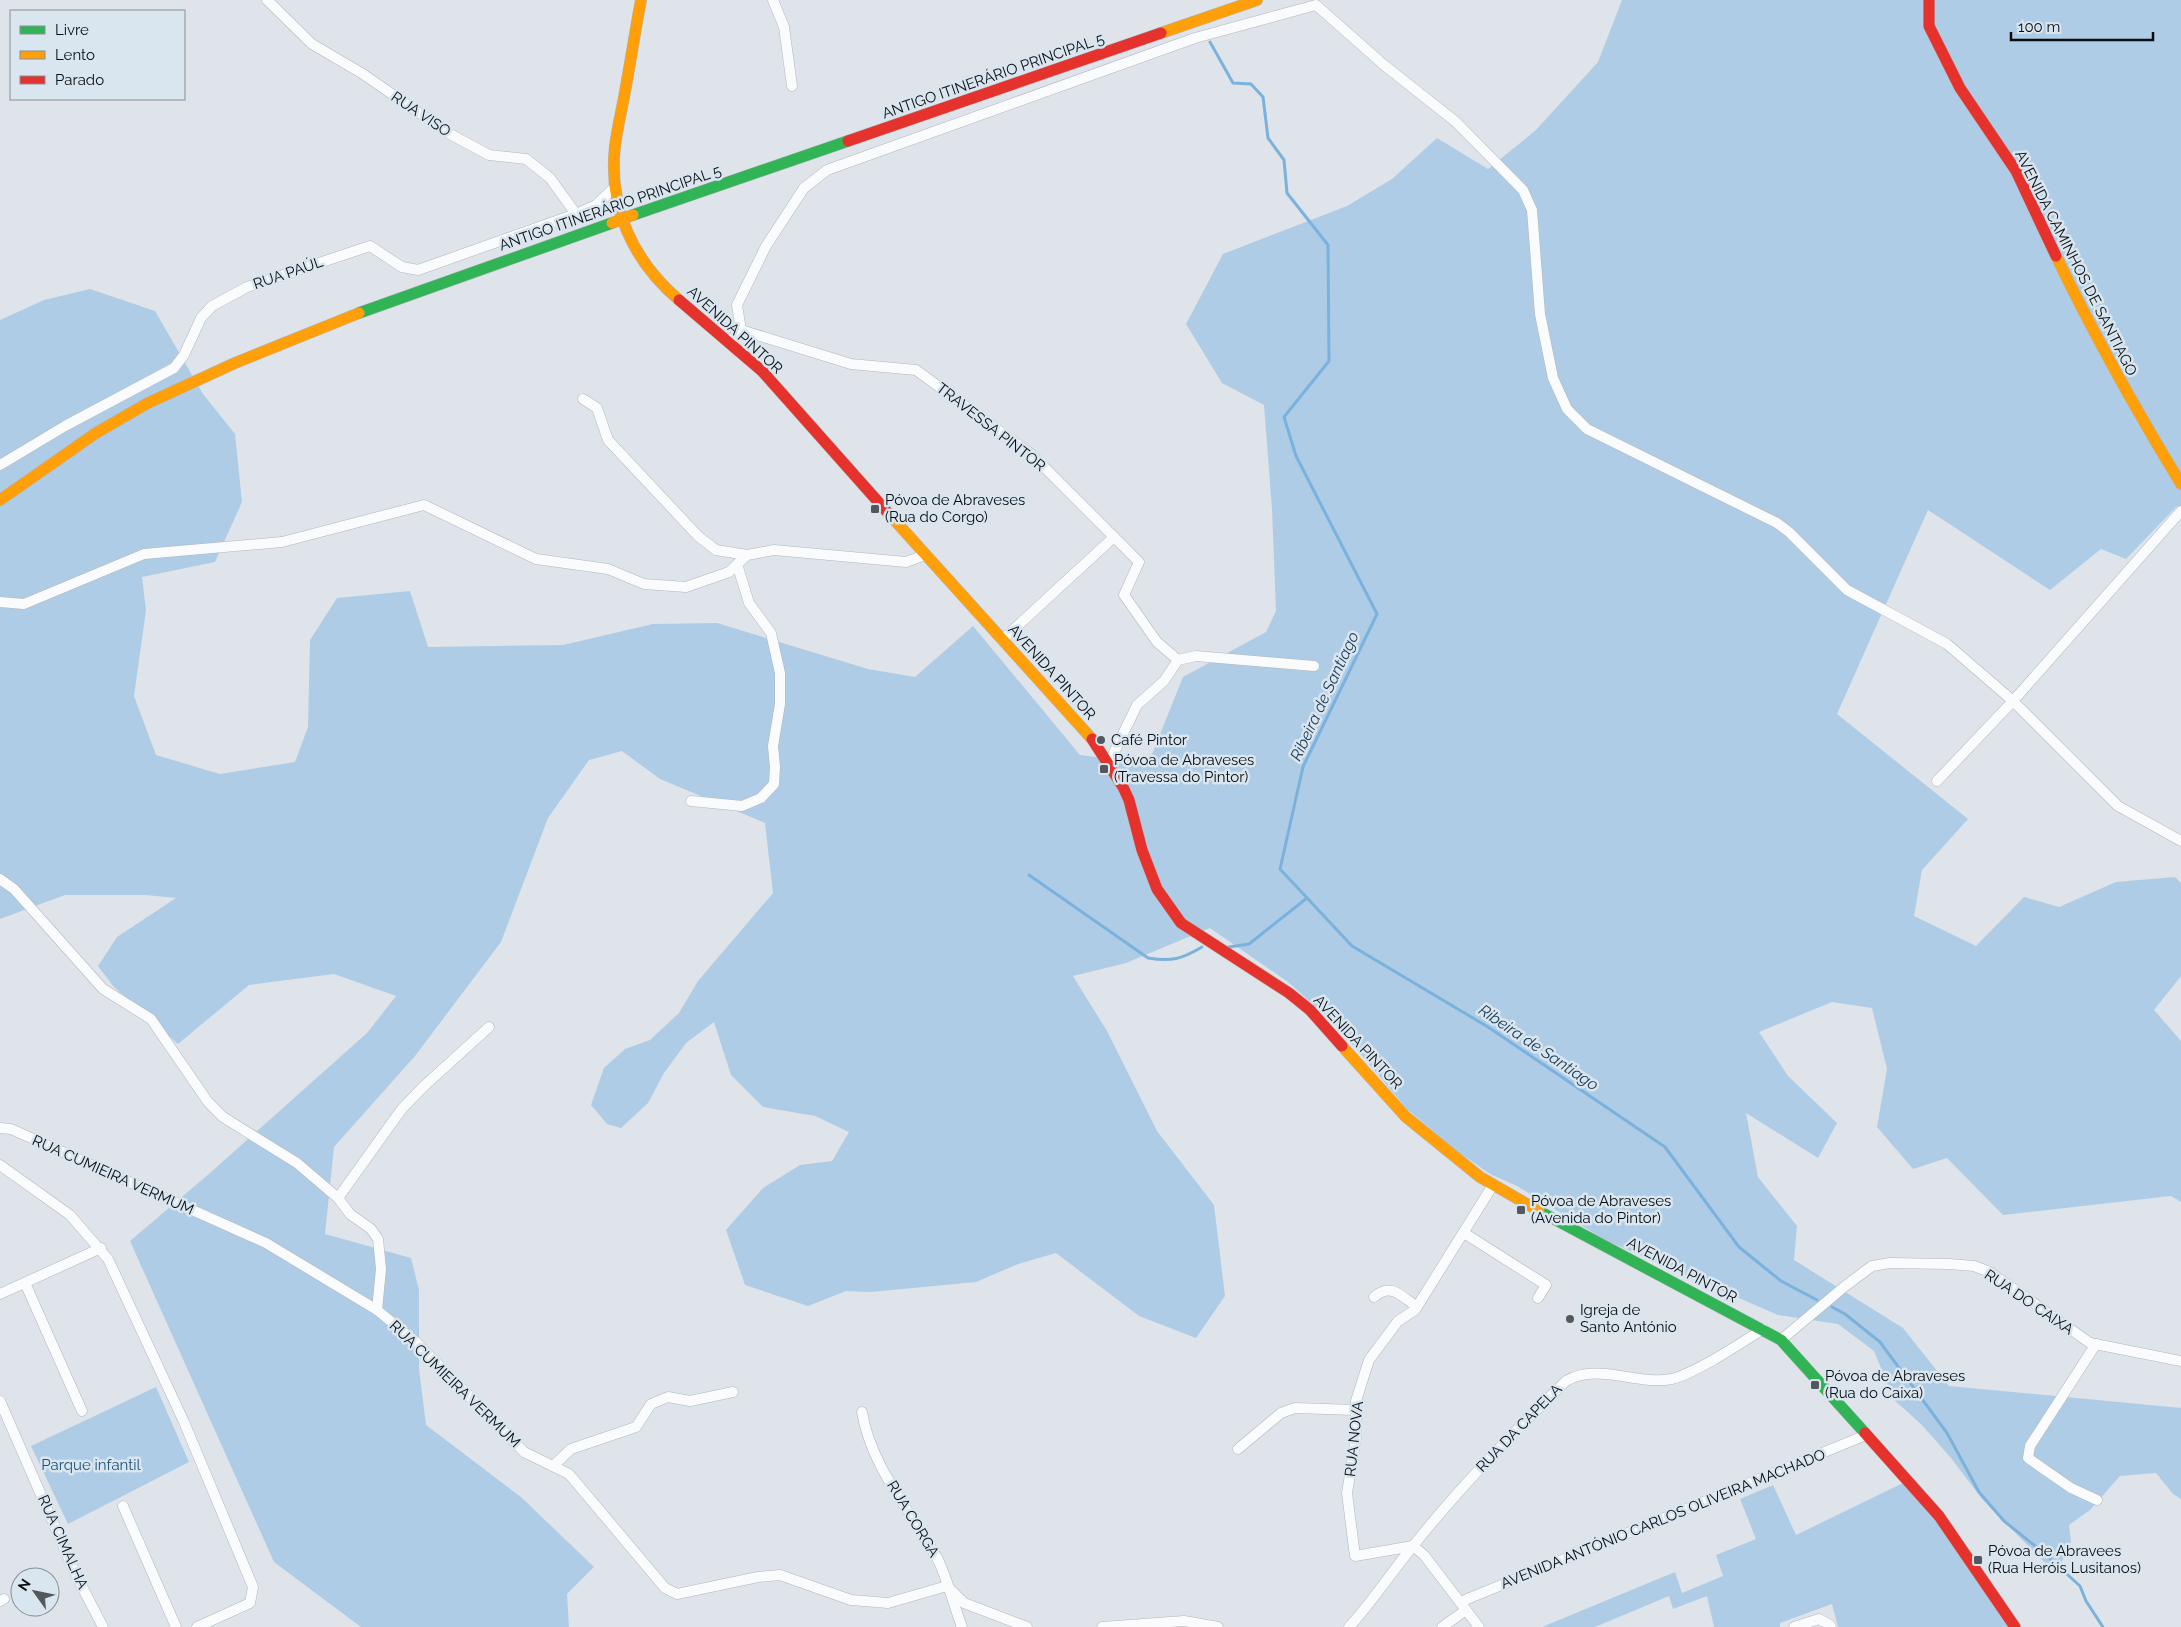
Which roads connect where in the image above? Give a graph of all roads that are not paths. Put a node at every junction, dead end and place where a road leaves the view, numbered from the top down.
1 (267, 0) edge
2 (642, 0) edge
3 (772, 0) edge
4 (1256, 0) edge
5 (1929, 0) edge
6 (792, 86) dead end
7 (615, 187) junction
8 (576, 214) junction
9 (742, 330) junction
10 (729, 342) junction
11 (583, 399) dead end
12 (0, 465) edge
13 (2181, 484) edge
14 (0, 500) edge
15 (2181, 511) edge
16 (1114, 537) junction
17 (747, 555) junction
18 (925, 555) junction
19 (737, 564) junction
20 (0, 602) edge
21 (1002, 640) junction
22 (1178, 660) junction
23 (1314, 666) dead end
24 (2013, 701) junction
25 (1109, 763) junction
26 (1937, 782) dead end
27 (691, 801) dead end
28 (2181, 841) edge
29 (0, 879) edge
30 (489, 1027) dead end
31 (0, 1128) edge
32 (0, 1164) edge
33 (1493, 1185) junction
34 (338, 1198) junction
35 (1464, 1233) junction
36 (100, 1248) junction
37 (25, 1282) junction
38 (0, 1294) edge
39 (1374, 1297) dead end
40 (1538, 1298) dead end
41 (1417, 1307) junction
42 (377, 1310) junction
43 (1764, 1329) junction
44 (1782, 1340) junction
45 (2096, 1344) junction
46 (2181, 1361) edge
47 (733, 1392) dead end
48 (0, 1401) edge
49 (1356, 1410) junction
50 (82, 1411) dead end
51 (862, 1412) dead end
52 (1866, 1435) junction
53 (1238, 1449) dead end
54 (553, 1466) junction
55 (2097, 1500) dead end
56 (123, 1506) dead end
57 (1412, 1546) junction
58 (947, 1586) junction
59 (1463, 1606) junction
60 (103, 1627) edge
61 (176, 1627) edge
62 (197, 1627) edge
63 (962, 1627) edge
64 (1027, 1627) edge
65 (1102, 1627) edge
66 (1218, 1627) edge
67 (1349, 1627) edge
68 (1442, 1627) edge
69 (1479, 1627) edge
70 (1794, 1627) edge
71 (1831, 1627) edge
72 (2015, 1627) edge

1 - 8 street, RUA VISO
2 - 7 main road, AVENIDA PINTOR
3 - 6 street
4 - 14 main road, ANTIGO ITINERÁRIO PRINCIPAL 5, bridge
5 - 13 main road, AVENIDA CAMINHOS DE SANTIAGO
7 - 8 street, RUA PAÚL
7 - 10 main road, AVENIDA PINTOR
8 - 12 street, RUA PAÚL
9 - 10 street
9 - 16 street, TRAVESSA PINTOR
9 - 24 street
10 - 18 main road, AVENIDA PINTOR
11 - 17 street
15 - 24 street
16 - 21 street
16 - 22 street, TRAVESSA PINTOR
17 - 18 street
17 - 19 street
18 - 21 main road, AVENIDA PINTOR
19 - 20 street
19 - 27 street
21 - 25 main road, AVENIDA PINTOR
22 - 23 street
22 - 25 street
24 - 26 street
24 - 28 street
25 - 33 main road, AVENIDA PINTOR
29 - 34 street
30 - 34 street
31 - 42 street, RUA CUMIEIRA VERMUM
32 - 36 street
33 - 35 street, RUA NOVA
33 - 43 main road, AVENIDA PINTOR
34 - 42 street
35 - 40 street
35 - 41 street, RUA NOVA
36 - 37 street
36 - 62 street
37 - 38 street
37 - 50 street
39 - 41 street
41 - 49 street, RUA NOVA
42 - 54 street, RUA CUMIEIRA VERMUM
43 - 44 main road, AVENIDA PINTOR
43 - 57 street, RUA DA CAPELA
44 - 45 street, RUA DO CAIXA
44 - 52 main road, AVENIDA PINTOR
45 - 46 street, RUA DO CAIXA
45 - 55 street
47 - 54 street
48 - 60 street, RUA CIMALHA
49 - 53 street
49 - 57 street, RUA NOVA
51 - 58 street, RUA CORGA
52 - 59 street, AVENIDA ANTÓNIO CARLOS OLIVEIRA MACHADO
52 - 72 main road, AVENIDA PINTOR
54 - 58 street, RUA CUMIEIRA VERMUM
56 - 61 street
57 - 59 street
57 - 67 street, RUA DA CAPELA
58 - 63 street, RUA CORGA
58 - 64 street
59 - 68 street, AVENIDA ANTÓNIO CARLOS OLIVEIRA MACHADO
59 - 69 street
65 - 66 street
70 - 71 street

